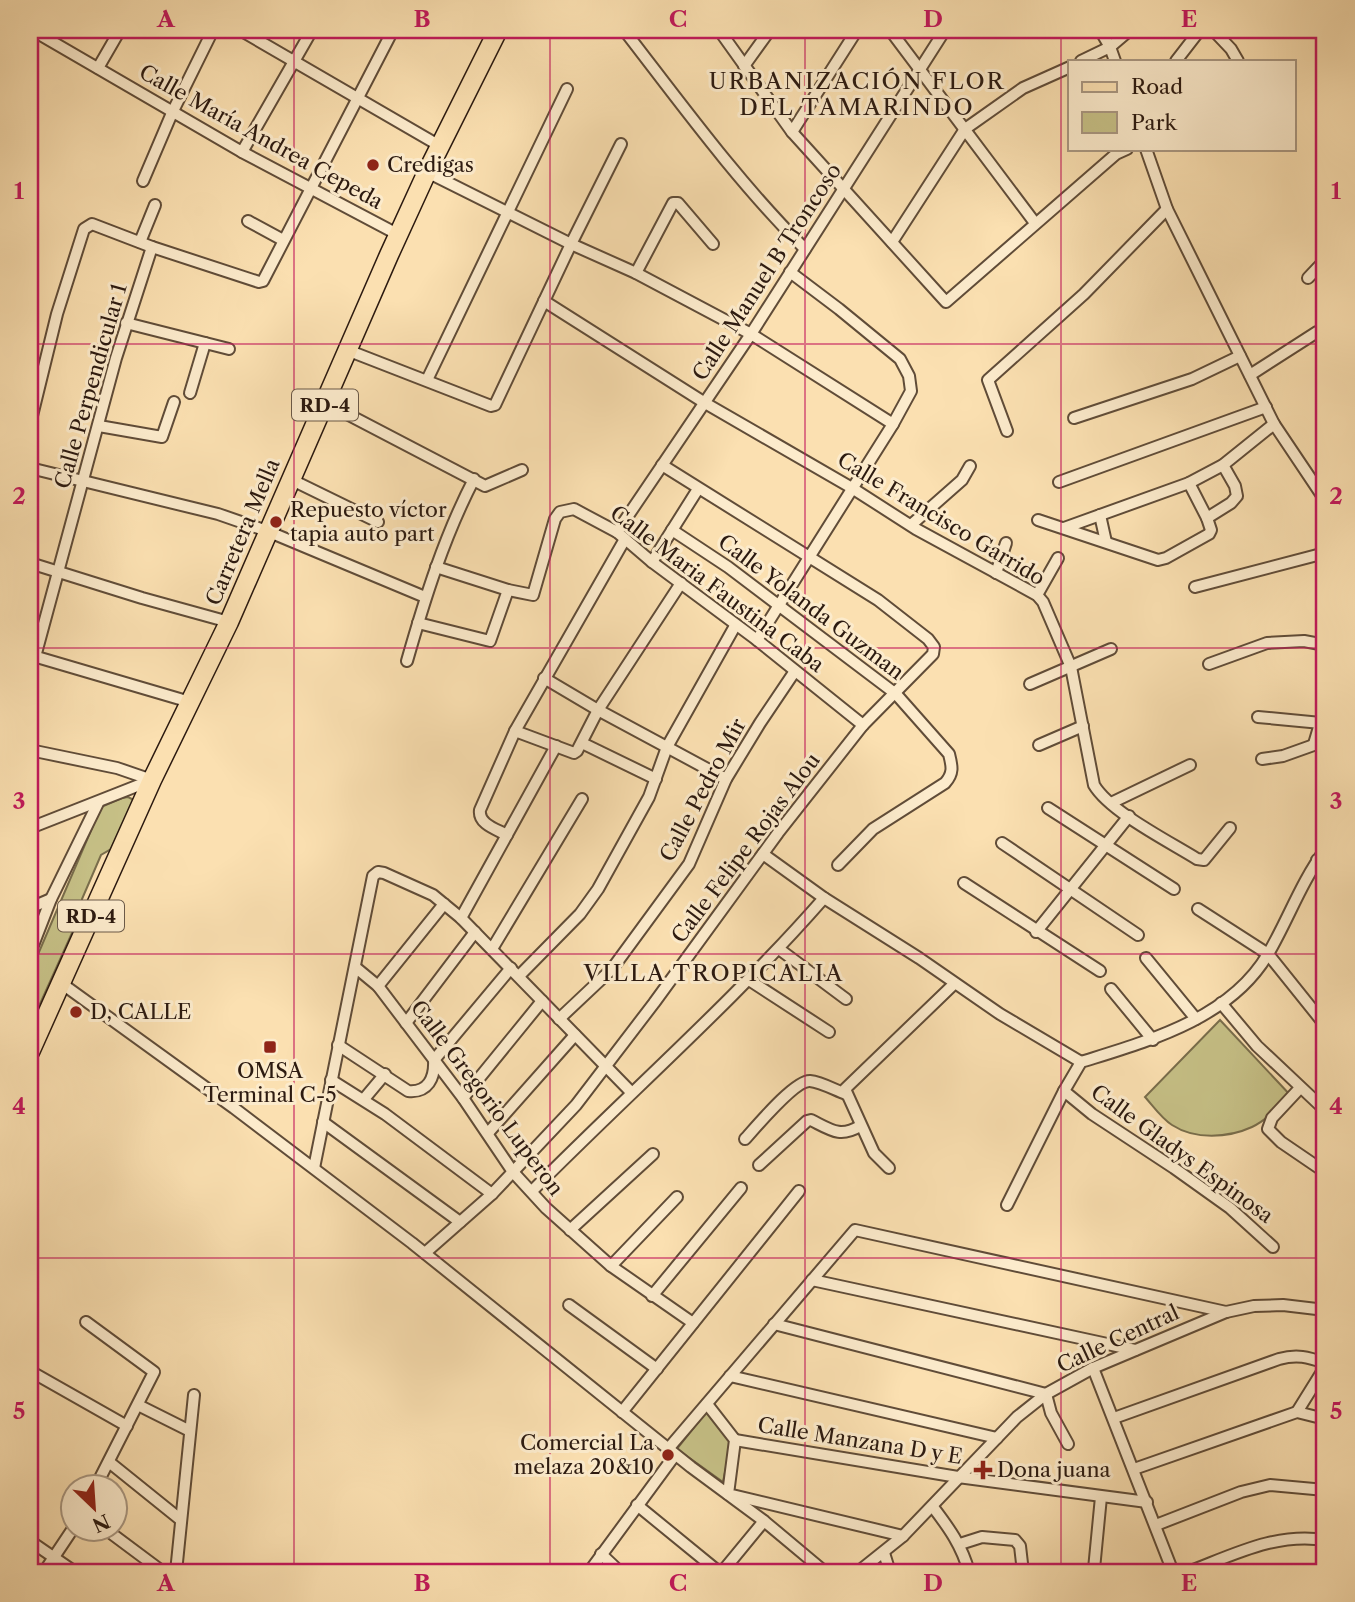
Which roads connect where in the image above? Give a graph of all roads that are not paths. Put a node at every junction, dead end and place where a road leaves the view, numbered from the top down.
1 (32, 30) edge
2 (120, 30) edge
3 (214, 30) edge
4 (240, 30) edge
5 (312, 30) edge
6 (393, 30) edge
7 (498, 30) edge
8 (624, 30) edge
9 (719, 30) edge
10 (770, 30) edge
11 (857, 30) edge
12 (890, 30) edge
13 (946, 30) edge
14 (1100, 30) edge
15 (1130, 30) edge
16 (1200, 30) edge
17 (1213, 30) edge
18 (1110, 47) junction
19 (1084, 60) edge
20 (1115, 60) edge
21 (1176, 60) edge
22 (1237, 60) edge
23 (294, 63) junction
24 (744, 66) junction
25 (98, 68) junction
26 (920, 68) junction
27 (1068, 68) edge
28 (567, 89) dead end
29 (358, 96) junction
30 (172, 113) junction
31 (965, 129) junction
32 (792, 132) junction
33 (621, 144) dead end
34 (440, 146) junction
35 (1125, 150) edge
36 (1146, 150) edge
37 (242, 152) junction
38 (427, 172) junction
39 (143, 181) dead end
40 (311, 188) junction
41 (843, 189) junction
42 (155, 205) dead end
43 (1167, 209) junction
44 (507, 210) junction
45 (248, 222) dead end
46 (1035, 223) junction
47 (399, 235) junction
48 (283, 240) junction
49 (139, 242) junction
50 (892, 242) junction
51 (571, 244) junction
52 (713, 244) dead end
53 (152, 247) junction
54 (805, 249) junction
55 (1325, 260) edge
56 (790, 272) junction
57 (636, 273) junction
58 (1308, 278) dead end
59 (544, 301) junction
60 (126, 323) junction
61 (1317, 332) dead end
62 (751, 334) junction
63 (205, 343) junction
64 (229, 349) dead end
65 (348, 350) junction
66 (1240, 356) junction
67 (1250, 375) junction
68 (427, 380) junction
69 (190, 393) dead end
70 (174, 402) dead end
71 (705, 402) junction
72 (326, 403) junction
73 (1266, 407) junction
74 (1074, 418) dead end
75 (30, 424) edge
76 (893, 424) junction
77 (1274, 424) junction
78 (99, 426) junction
79 (1007, 431) dead end
80 (662, 465) junction
81 (1223, 465) junction
82 (970, 466) dead end
83 (30, 468) edge
84 (522, 470) dead end
85 (290, 479) junction
86 (474, 479) junction
87 (84, 482) junction
88 (1059, 482) dead end
89 (1189, 482) junction
90 (852, 488) junction
91 (698, 489) junction
92 (1325, 500) edge
93 (1100, 514) junction
94 (1207, 518) junction
95 (1038, 520) dead end
96 (377, 522) dead end
97 (911, 525) junction
98 (1064, 528) junction
99 (672, 530) junction
100 (267, 531) junction
101 (621, 536) junction
102 (1106, 542) junction
103 (1006, 543) dead end
104 (1325, 554) edge
105 (809, 558) junction
106 (1058, 558) dead end
107 (652, 562) junction
108 (30, 563) edge
109 (436, 567) junction
110 (57, 572) junction
111 (996, 573) junction
112 (681, 583) junction
113 (1195, 587) dead end
114 (508, 590) junction
115 (1037, 595) junction
116 (425, 597) junction
117 (779, 605) junction
118 (229, 622) junction
119 (418, 623) junction
120 (735, 626) junction
121 (757, 640) junction
122 (1325, 645) edge
123 (1111, 649) dead end
124 (32, 656) edge
125 (407, 661) dead end
126 (1209, 664) dead end
127 (1071, 667) junction
128 (795, 671) junction
129 (544, 678) junction
130 (1030, 684) dead end
131 (896, 694) junction
132 (190, 702) junction
133 (1325, 707) edge
134 (597, 710) junction
135 (1258, 717) dead end
136 (1321, 723) junction
137 (863, 725) junction
138 (1083, 726) junction
139 (515, 731) junction
140 (582, 743) junction
141 (1320, 743) edge
142 (1039, 745) dead end
143 (556, 747) junction
144 (667, 747) junction
145 (30, 750) edge
146 (1262, 759) dead end
147 (1190, 765) dead end
148 (656, 779) junction
149 (726, 779) junction
150 (152, 780) junction
151 (582, 799) dead end
152 (98, 803) junction
153 (1111, 803) junction
154 (1048, 808) dead end
155 (1129, 816) junction
156 (30, 828) edge
157 (1230, 828) dead end
158 (507, 835) junction
159 (1002, 843) dead end
160 (1105, 846) junction
161 (1325, 850) edge
162 (763, 854) junction
163 (1317, 860) junction
164 (838, 865) dead end
165 (1325, 880) edge
166 (964, 883) dead end
167 (1070, 889) junction
168 (1174, 889) dead end
169 (824, 898) junction
170 (51, 899) junction
171 (444, 904) junction
172 (30, 908) edge
173 (1198, 909) dead end
174 (461, 918) junction
175 (475, 932) junction
176 (1036, 932) junction
177 (1139, 935) dead end
178 (492, 949) junction
179 (779, 949) junction
180 (30, 953) edge
181 (1268, 954) junction
182 (1146, 958) dead end
183 (355, 967) junction
184 (1100, 971) dead end
185 (515, 972) junction
186 (749, 980) junction
187 (61, 983) junction
188 (954, 984) junction
189 (378, 985) junction
190 (1111, 989) dead end
191 (846, 999) dead end
192 (542, 1001) junction
193 (1221, 1003) junction
194 (559, 1019) junction
195 (1196, 1019) junction
196 (406, 1023) junction
197 (1325, 1025) edge
198 (829, 1032) dead end
199 (575, 1035) junction
200 (1153, 1040) junction
201 (338, 1045) junction
202 (30, 1052) edge
203 (434, 1060) junction
204 (1081, 1062) junction
205 (606, 1067) junction
206 (384, 1074) junction
207 (331, 1080) junction
208 (1300, 1088) junction
209 (1064, 1091) junction
210 (631, 1092) junction
211 (846, 1094) junction
212 (463, 1098) junction
213 (364, 1099) junction
214 (1325, 1110) edge
215 (323, 1122) junction
216 (860, 1126) junction
217 (488, 1133) junction
218 (745, 1139) dead end
219 (653, 1154) dead end
220 (759, 1166) dead end
221 (314, 1168) junction
222 (889, 1168) dead end
223 (513, 1172) junction
224 (1325, 1172) edge
225 (741, 1188) dead end
226 (532, 1191) junction
227 (799, 1191) dead end
228 (492, 1194) junction
229 (677, 1197) dead end
230 (1007, 1205) dead end
231 (460, 1222) junction
232 (570, 1230) junction
233 (1273, 1247) dead end
234 (425, 1253) junction
235 (611, 1266) junction
236 (812, 1280) junction
237 (652, 1296) junction
238 (569, 1305) dead end
239 (1325, 1310) edge
240 (1226, 1312) junction
241 (86, 1322) dead end
242 (693, 1323) junction
243 (774, 1324) junction
244 (1135, 1350) junction
245 (1325, 1365) edge
246 (1093, 1368) junction
247 (657, 1369) junction
248 (30, 1370) edge
249 (730, 1376) junction
250 (1046, 1394) junction
251 (194, 1395) dead end
252 (707, 1404) junction
253 (138, 1405) junction
254 (621, 1412) junction
255 (1297, 1412) junction
256 (1114, 1418) junction
257 (1325, 1419) edge
258 (127, 1426) junction
259 (190, 1431) junction
260 (997, 1438) junction
261 (734, 1440) junction
262 (1068, 1444) dead end
263 (672, 1452) junction
264 (109, 1462) junction
265 (1134, 1469) junction
266 (104, 1472) edge
267 (958, 1477) junction
268 (1325, 1490) edge
269 (728, 1494) junction
270 (1101, 1497) junction
271 (1147, 1502) junction
272 (637, 1505) junction
273 (933, 1507) junction
274 (181, 1520) junction
275 (764, 1521) junction
276 (1156, 1525) junction
277 (903, 1536) junction
278 (1325, 1540) edge
279 (30, 1541) edge
280 (64, 1542) edge
281 (123, 1542) edge
282 (960, 1544) junction
283 (884, 1553) junction
284 (601, 1554) junction
285 (54, 1557) junction
286 (1095, 1571) edge
287 (44, 1572) edge
288 (75, 1572) edge
289 (163, 1572) edge
290 (176, 1572) edge
291 (589, 1572) edge
292 (620, 1572) edge
293 (720, 1572) edge
294 (825, 1572) edge
295 (858, 1572) edge
296 (890, 1572) edge
297 (968, 1572) edge
298 (1023, 1572) edge
299 (1173, 1572) edge
300 (1188, 1572) edge

1 - 25 street, Calle María Andrea Cepeda
2 - 25 street
3 - 30 street
4 - 23 street
5 - 23 street
6 - 29 street
7 - 34 main road, Carretera Mella / RD-4
8 - 54 street
9 - 24 street
10 - 24 street
11 - 32 street
12 - 26 street
13 - 26 street, Calle Manuel B Troncoso
14 - 18 street
15 - 18 street
16 - 21 street
17 - 22 street
18 - 19 street
18 - 20 street
23 - 29 street
23 - 37 street
24 - 32 street
25 - 30 street, Calle María Andrea Cepeda
26 - 31 street
26 - 41 street, Calle Manuel B Troncoso
27 - 31 street
28 - 44 street
29 - 34 street
29 - 40 street
30 - 37 street, Calle María Andrea Cepeda
30 - 39 street
31 - 46 street
31 - 50 street
32 - 41 street
33 - 51 street
34 - 38 main road, Carretera Mella / RD-4
35 - 46 street
36 - 43 street
37 - 40 street, Calle María Andrea Cepeda
38 - 44 street
38 - 47 main road, Carretera Mella / RD-4
40 - 47 street, Calle María Andrea Cepeda
40 - 48 street
41 - 50 street
41 - 54 street, Calle Manuel B Troncoso
42 - 49 street
43 - 66 street
43 - 79 street
44 - 51 street
44 - 68 street
45 - 48 street
46 - 50 street
47 - 65 main road, Carretera Mella / RD-4
48 - 53 street
49 - 53 street
49 - 75 street
51 - 57 street
51 - 59 street
52 - 57 street
53 - 60 street, Calle Perpendicular 1
54 - 56 street, Calle Manuel B Troncoso
55 - 58 street
56 - 62 street, Calle Manuel B Troncoso
56 - 76 street
57 - 62 street
59 - 68 street
59 - 71 street, Calle Francisco Garrido
60 - 63 street
60 - 78 street, Calle Perpendicular 1
61 - 67 street
62 - 71 street, Calle Manuel B Troncoso
62 - 76 street
63 - 64 street
63 - 69 street
65 - 68 street
65 - 72 main road, Carretera Mella / RD-4
66 - 67 street
66 - 74 street
67 - 73 street
70 - 78 street
71 - 80 street, Calle Manuel B Troncoso
71 - 90 street, Calle Francisco Garrido
72 - 85 main road, Carretera Mella / RD-4
72 - 86 street
73 - 77 street
73 - 88 street
76 - 90 street
77 - 81 street
77 - 92 street
78 - 87 street, Calle Perpendicular 1
80 - 91 street
80 - 101 street, Calle Manuel B Troncoso
81 - 89 street
81 - 94 street
82 - 97 street
83 - 87 street
84 - 86 street
85 - 96 street
85 - 100 main road, Carretera Mella / RD-4
86 - 109 street
87 - 100 street
87 - 110 street, Calle Perpendicular 1
89 - 93 street
89 - 94 street
90 - 97 street, Calle Francisco Garrido
90 - 105 street
91 - 99 street
91 - 105 street
93 - 98 street
93 - 102 street
94 - 102 street
95 - 98 street
97 - 111 street, Calle Francisco Garrido
98 - 102 street
99 - 107 street
99 - 117 street, Calle Yolanda Guzman
100 - 116 street
100 - 118 main road, Carretera Mella / RD-4
101 - 107 street, Calle Maria Faustina Caba
101 - 114 street, Calle Maria Faustina Caba
101 - 129 street, Calle Manuel B Troncoso
103 - 111 street
104 - 113 street
105 - 117 street
105 - 131 street, Calle Felipe Rojas Alou
106 - 115 street
107 - 112 street, Calle Maria Faustina Caba
108 - 110 street
109 - 114 street, Calle Maria Faustina Caba
109 - 116 street
110 - 118 street
110 - 124 street, Calle Perpendicular 1
111 - 115 street, Calle Francisco Garrido
112 - 120 street, Calle Maria Faustina Caba
112 - 134 street
114 - 119 street
115 - 127 street, Calle Francisco Garrido
116 - 119 street
117 - 121 street
117 - 131 street, Calle Yolanda Guzman
118 - 132 main road, Carretera Mella / RD-4
119 - 125 street
120 - 121 street, Calle Maria Faustina Caba
120 - 144 street
121 - 128 street, Calle Maria Faustina Caba
122 - 126 street
123 - 127 street
124 - 132 street
127 - 130 street
127 - 138 street, Calle Francisco Garrido
128 - 137 street, Calle Maria Faustina Caba
128 - 149 street, Calle Pedro Mir
129 - 134 street
129 - 139 street, Calle Manuel B Troncoso
131 - 137 street, Calle Felipe Rojas Alou
131 - 164 street, Calle Yolanda Guzman
132 - 150 main road, Carretera Mella / RD-4
133 - 136 street
134 - 140 street
134 - 144 street
135 - 136 street
136 - 141 street
137 - 162 street, Calle Felipe Rojas Alou
138 - 142 street
138 - 153 street, Calle Francisco Garrido
139 - 143 street
139 - 158 street, Calle Manuel B Troncoso
140 - 143 street
140 - 148 street
141 - 146 street
143 - 158 street
144 - 148 street
144 - 149 street
145 - 150 street
147 - 153 street
148 - 185 street
149 - 194 street, Calle Pedro Mir
150 - 152 street
150 - 187 main road, Carretera Mella / RD-4
151 - 178 street
152 - 156 street
152 - 170 street
153 - 155 street, Calle Francisco Garrido
154 - 160 street
155 - 157 street, Calle Francisco Garrido
155 - 160 street
158 - 174 street
159 - 167 street
160 - 167 street
160 - 168 street
161 - 163 street, Calle Gladys Espinosa
162 - 169 street
162 - 205 street, Calle Felipe Rojas Alou
163 - 165 street
163 - 181 street, Calle Gladys Espinosa
166 - 176 street
167 - 176 street
167 - 177 street
169 - 179 street
169 - 188 street
170 - 172 street
170 - 180 street
171 - 174 street
171 - 183 street
171 - 189 street
173 - 181 street
174 - 175 street
175 - 178 street
175 - 196 street
176 - 184 street
178 - 185 street
179 - 186 street
179 - 191 street
181 - 193 street, Calle Gladys Espinosa
181 - 197 street
182 - 195 street
183 - 189 street, Calle Gregorio Luperon
183 - 201 street
185 - 192 street
185 - 203 street
186 - 198 street
186 - 210 street
187 - 202 main road, Carretera Mella / RD-4
187 - 221 street
188 - 204 street
188 - 211 street
189 - 196 street, Calle Gregorio Luperon
190 - 200 street
192 - 194 street
192 - 212 street
193 - 195 street, Calle Gladys Espinosa
193 - 208 street
194 - 199 street
195 - 200 street, Calle Gladys Espinosa
196 - 203 street, Calle Gregorio Luperon
199 - 205 street
199 - 217 street
200 - 204 street, Calle Gladys Espinosa
201 - 206 street
201 - 207 street
203 - 206 street
203 - 212 street, Calle Gregorio Luperon
204 - 209 street, Calle Gladys Espinosa
205 - 210 street
205 - 223 street, Calle Felipe Rojas Alou
206 - 213 street
207 - 213 street
207 - 215 street
208 - 214 street
208 - 224 street
209 - 230 street
209 - 233 street, Calle Gladys Espinosa
210 - 226 street
211 - 216 street
211 - 218 street
212 - 217 street, Calle Gregorio Luperon
213 - 228 street
215 - 221 street
215 - 231 street
216 - 220 street
216 - 222 street
217 - 223 street, Calle Gregorio Luperon
219 - 232 street
221 - 234 street
223 - 226 street, Calle Gregorio Luperon
223 - 228 street, Calle Felipe Rojas Alou
225 - 237 street
226 - 232 street, Calle Gregorio Luperon
227 - 242 street
228 - 231 street, Calle Felipe Rojas Alou
229 - 235 street
231 - 234 street, Calle Felipe Rojas Alou
232 - 235 street, Calle Gregorio Luperon
234 - 254 street
235 - 237 street, Calle Gregorio Luperon
236 - 240 street
236 - 243 street
236 - 244 street
237 - 242 street, Calle Gregorio Luperon
238 - 247 street
239 - 240 street, Calle Central
240 - 244 street, Calle Central
241 - 253 street
242 - 247 street
243 - 249 street
243 - 250 street
244 - 246 street, Calle Central
245 - 255 street
245 - 256 street
246 - 250 street, Calle Central
246 - 256 street
247 - 254 street
248 - 258 street
249 - 252 street
249 - 260 street
250 - 260 street, Calle Central
250 - 262 street
251 - 259 street
252 - 261 street
252 - 263 street
253 - 258 street
253 - 259 street
254 - 263 street
255 - 257 street
255 - 265 street
256 - 265 street
258 - 264 street
259 - 274 street
260 - 267 street, Calle Central
261 - 267 street, Calle Manzana D y E
261 - 269 street
263 - 269 street
263 - 272 street
264 - 266 street
264 - 274 street
265 - 271 street
267 - 270 street, Calle Manzana D y E
267 - 273 street, Calle Central
268 - 276 street
269 - 275 street
269 - 277 street
270 - 271 street, Calle Manzana D y E
270 - 286 street
271 - 276 street
272 - 284 street
272 - 293 street
273 - 277 street, Calle Central
273 - 282 street
274 - 290 street
275 - 293 street
275 - 294 street
276 - 299 street
277 - 283 street, Calle Central
278 - 300 street
279 - 285 street
280 - 285 street
281 - 289 street
282 - 297 street
282 - 298 street
283 - 295 street, Calle Central
283 - 296 street
284 - 291 street
284 - 292 street
285 - 287 street
285 - 288 street

